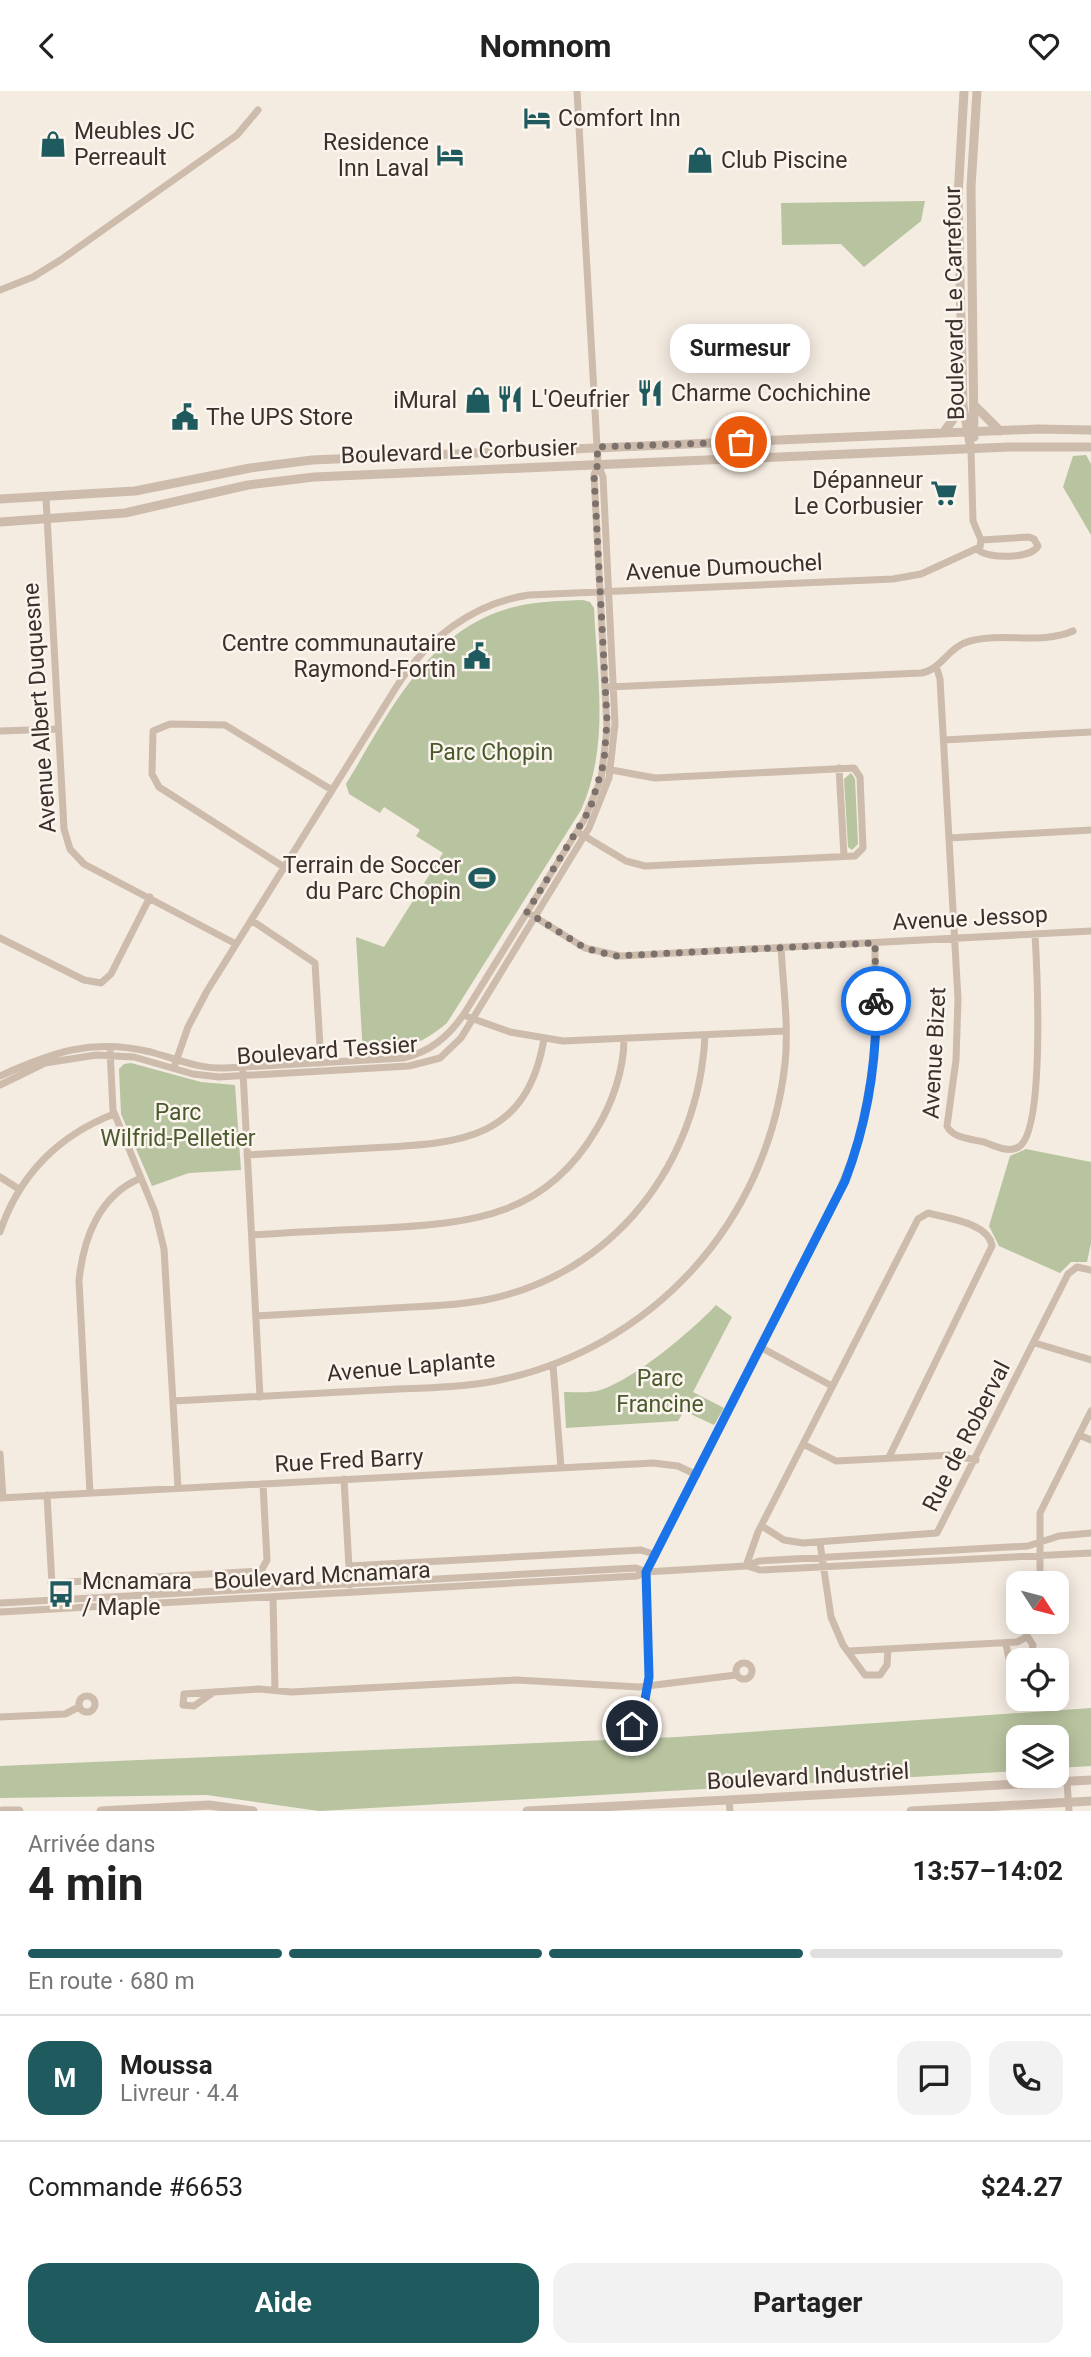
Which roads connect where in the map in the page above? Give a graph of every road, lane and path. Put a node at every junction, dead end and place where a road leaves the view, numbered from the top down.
1 (577, 91) edge
2 (964, 91) edge
3 (977, 91) edge
4 (258, 110) dead end
5 (0, 290) edge
6 (963, 406) junction
7 (976, 407) junction
8 (1091, 430) edge
9 (1000, 431) junction
10 (972, 432) junction
11 (943, 433) junction
12 (597, 447) junction
13 (1091, 447) edge
14 (971, 449) junction
15 (598, 464) junction
16 (46, 498) junction
17 (0, 499) edge
18 (47, 519) junction
19 (0, 522) edge
20 (981, 540) junction
21 (978, 550) junction
22 (609, 591) junction
23 (600, 592) junction
24 (1073, 631) dead end
25 (936, 666) junction
26 (609, 687) junction
27 (58, 729) junction
28 (0, 731) edge
29 (1091, 732) edge
30 (944, 740) junction
31 (839, 768) junction
32 (607, 769) junction
33 (332, 790) junction
34 (1091, 830) edge
35 (581, 834) junction
36 (949, 838) junction
37 (844, 856) junction
38 (284, 867) junction
39 (150, 897) junction
40 (530, 914) junction
41 (251, 920) junction
42 (1091, 931) edge
43 (1035, 934) junction
44 (0, 938) edge
45 (955, 939) junction
46 (875, 943) junction
47 (236, 944) junction
48 (782, 947) junction
49 (464, 1014) junction
50 (471, 1018) junction
51 (786, 1031) junction
52 (705, 1035) junction
53 (544, 1039) junction
54 (624, 1039) junction
55 (110, 1051) junction
56 (175, 1063) junction
57 (321, 1063) junction
58 (243, 1072) junction
59 (0, 1076) edge
60 (0, 1085) edge
61 (114, 1114) junction
62 (247, 1155) junction
63 (0, 1177) edge
64 (141, 1178) junction
65 (19, 1189) junction
66 (0, 1232) edge
67 (252, 1235) junction
68 (1091, 1270) edge
69 (256, 1316) junction
70 (1035, 1343) junction
71 (762, 1348) junction
72 (1091, 1360) edge
73 (553, 1365) junction
74 (832, 1386) junction
75 (260, 1397) junction
76 (173, 1401) junction
77 (1091, 1411) edge
78 (1079, 1435) junction
79 (1091, 1440) edge
80 (803, 1444) junction
81 (0, 1454) edge
82 (889, 1457) junction
83 (976, 1460) junction
84 (561, 1468) junction
85 (697, 1475) junction
86 (344, 1479) junction
87 (263, 1484) junction
88 (178, 1489) junction
89 (90, 1493) junction
90 (47, 1495) junction
91 (1, 1498) edge
92 (762, 1526) junction
93 (1091, 1533) edge
94 (1039, 1542) junction
95 (820, 1543) junction
96 (1091, 1553) edge
97 (656, 1555) junction
98 (1040, 1555) junction
99 (821, 1558) junction
100 (349, 1566) junction
101 (746, 1566) junction
102 (822, 1567) junction
103 (1040, 1571) edge
104 (646, 1572) junction
105 (51, 1583) junction
106 (350, 1584) junction
107 (351, 1593) junction
108 (273, 1597) junction
109 (0, 1603) edge
110 (53, 1604) junction
111 (0, 1612) edge
112 (1027, 1636) joint
113 (1006, 1643) junction
114 (1007, 1648) edge
115 (1033, 1648) edge
116 (888, 1649) junction
117 (849, 1651) junction
118 (736, 1675) dead end
119 (649, 1685) junction
120 (275, 1690) junction
121 (214, 1692) dead end
122 (79, 1707) dead end
123 (0, 1717) edge
124 (632, 1726) dead end
125 (1091, 1780) edge
126 (1069, 1782) edge
127 (1006, 1785) edge
128 (1068, 1788) edge
129 (729, 1800) junction
130 (1091, 1801) edge
131 (1069, 1807) edge
132 (2, 1811) edge
133 (19, 1811) edge
134 (101, 1811) edge
135 (253, 1811) edge
136 (527, 1811) edge
137 (730, 1811) edge
138 (911, 1811) edge

1 - 12 street, Boulevard Tessier
2 - 6 street, Boulevard Le Carrefour
3 - 7 street, Boulevard Le Carrefour
4 - 5 street
6 - 10 street, Boulevard Le Carrefour
6 - 11 street
7 - 9 street
7 - 10 street, Boulevard Le Carrefour
8 - 9 street, Boulevard Le Corbusier
9 - 10 street, Boulevard Le Corbusier
10 - 11 street, Boulevard Le Corbusier
10 - 14 street, Boulevard Le Carrefour
11 - 12 street, Boulevard Le Corbusier
12 - 15 street, Boulevard Tessier
12 - 16 street, Boulevard Le Corbusier
13 - 14 street, Boulevard Le Corbusier
14 - 15 street, Boulevard Le Corbusier
14 - 20 street
15 - 18 street, Boulevard Le Corbusier
15 - 22 street, Boulevard Tessier
15 - 23 street, Boulevard Tessier
16 - 17 street, Boulevard Le Corbusier
16 - 18 street, Avenue Albert Duquesne
18 - 19 street, Boulevard Le Corbusier
18 - 27 street, Avenue Albert Duquesne
20 - 21 street
20 - 21 street
21 - 22 street, Avenue Dumouchel
22 - 23 street, Avenue Dumouchel
22 - 26 street, Boulevard Tessier
23 - 26 street, Boulevard Tessier
23 - 33 street, Avenue Dumouchel
24 - 25 street
25 - 26 street
25 - 30 street
26 - 32 street, Boulevard Tessier
27 - 28 street
27 - 39 street, Avenue Albert Duquesne
29 - 30 street
30 - 36 street
31 - 32 street
31 - 37 street
31 - 37 street
32 - 35 street, Boulevard Tessier
33 - 38 street, Avenue Dumouchel
33 - 38 street
34 - 36 street
35 - 37 street
35 - 40 street, Boulevard Tessier
36 - 45 street
38 - 41 street, Avenue Dumouchel
39 - 44 street
39 - 47 street, Avenue Albert Duquesne
40 - 48 street, Avenue Jessop
40 - 49 street, Boulevard Tessier
40 - 50 street, Boulevard Tessier
41 - 47 street, Avenue Dumouchel
41 - 57 street
42 - 43 street, Avenue Jessop
43 - 45 street, Avenue Jessop
43 - 45 street, Avenue Bizet
45 - 46 street, Avenue Jessop
46 - 48 street, Avenue Jessop
46 - 71 street
47 - 56 street, Avenue Dumouchel
48 - 51 street, Avenue Laplante
49 - 50 street
49 - 57 street, Boulevard Tessier
50 - 53 street
50 - 58 street, Boulevard Tessier
51 - 52 street
51 - 73 street, Avenue Laplante
52 - 54 street
52 - 69 street
53 - 54 street
53 - 62 street
54 - 67 street
55 - 56 street, Boulevard Tessier
55 - 59 street, Boulevard Tessier
55 - 60 street, Boulevard Tessier
55 - 61 street
56 - 58 street, Boulevard Tessier
57 - 58 street, Boulevard Tessier
58 - 62 street
61 - 64 street
61 - 65 street
62 - 67 street
63 - 65 street
64 - 76 street
64 - 89 street
65 - 66 street
67 - 69 street
68 - 70 street, Rue de Roberval
69 - 75 street
70 - 72 street
70 - 83 street, Rue de Roberval
71 - 74 street
71 - 85 street
73 - 75 street, Avenue Laplante
73 - 84 street
74 - 80 street
74 - 82 street
75 - 76 street, Avenue Laplante
76 - 88 street
77 - 78 street
78 - 79 street
78 - 94 street
80 - 82 street
80 - 92 street
81 - 91 street
82 - 83 street
83 - 95 street, Rue de Roberval
84 - 85 street, Rue Fred Barry
84 - 86 street, Rue Fred Barry
85 - 97 street
86 - 87 street, Rue Fred Barry
86 - 100 street
87 - 88 street, Rue Fred Barry
87 - 105 street
88 - 89 street, Rue Fred Barry
89 - 90 street, Rue Fred Barry
90 - 91 street, Rue Fred Barry
90 - 105 street
92 - 95 street, Rue de Roberval
92 - 101 street
93 - 94 street, Boulevard Mcnamara
94 - 98 street
94 - 99 street, Boulevard Mcnamara
95 - 99 street
96 - 98 street, Boulevard Mcnamara
97 - 100 street
97 - 104 street
98 - 102 street, Boulevard Mcnamara
98 - 103 street
99 - 101 street, Boulevard Mcnamara
99 - 102 street
100 - 106 street
101 - 102 street, Boulevard Mcnamara
101 - 104 street, Boulevard Mcnamara
102 - 117 street
104 - 106 street, Boulevard Mcnamara
104 - 107 street, Boulevard Mcnamara
104 - 119 street
105 - 110 street
106 - 107 street
106 - 110 street, Boulevard Mcnamara
107 - 108 street, Boulevard Mcnamara
108 - 110 street, Boulevard Mcnamara
108 - 120 street
109 - 110 street, Boulevard Mcnamara
110 - 111 street, Boulevard Mcnamara
112 - 113 street
112 - 115 street
113 - 114 street
113 - 116 street
116 - 117 street
116 - 117 street
118 - 119 street
119 - 120 street
119 - 124 street
120 - 121 street
122 - 123 street
125 - 126 street, Boulevard Industriel
127 - 129 street, Boulevard Industriel
128 - 131 street
129 - 136 street, Boulevard Industriel
129 - 137 street
130 - 131 street, Boulevard Industriel
131 - 138 street, Boulevard Industriel
132 - 133 street
134 - 135 street

